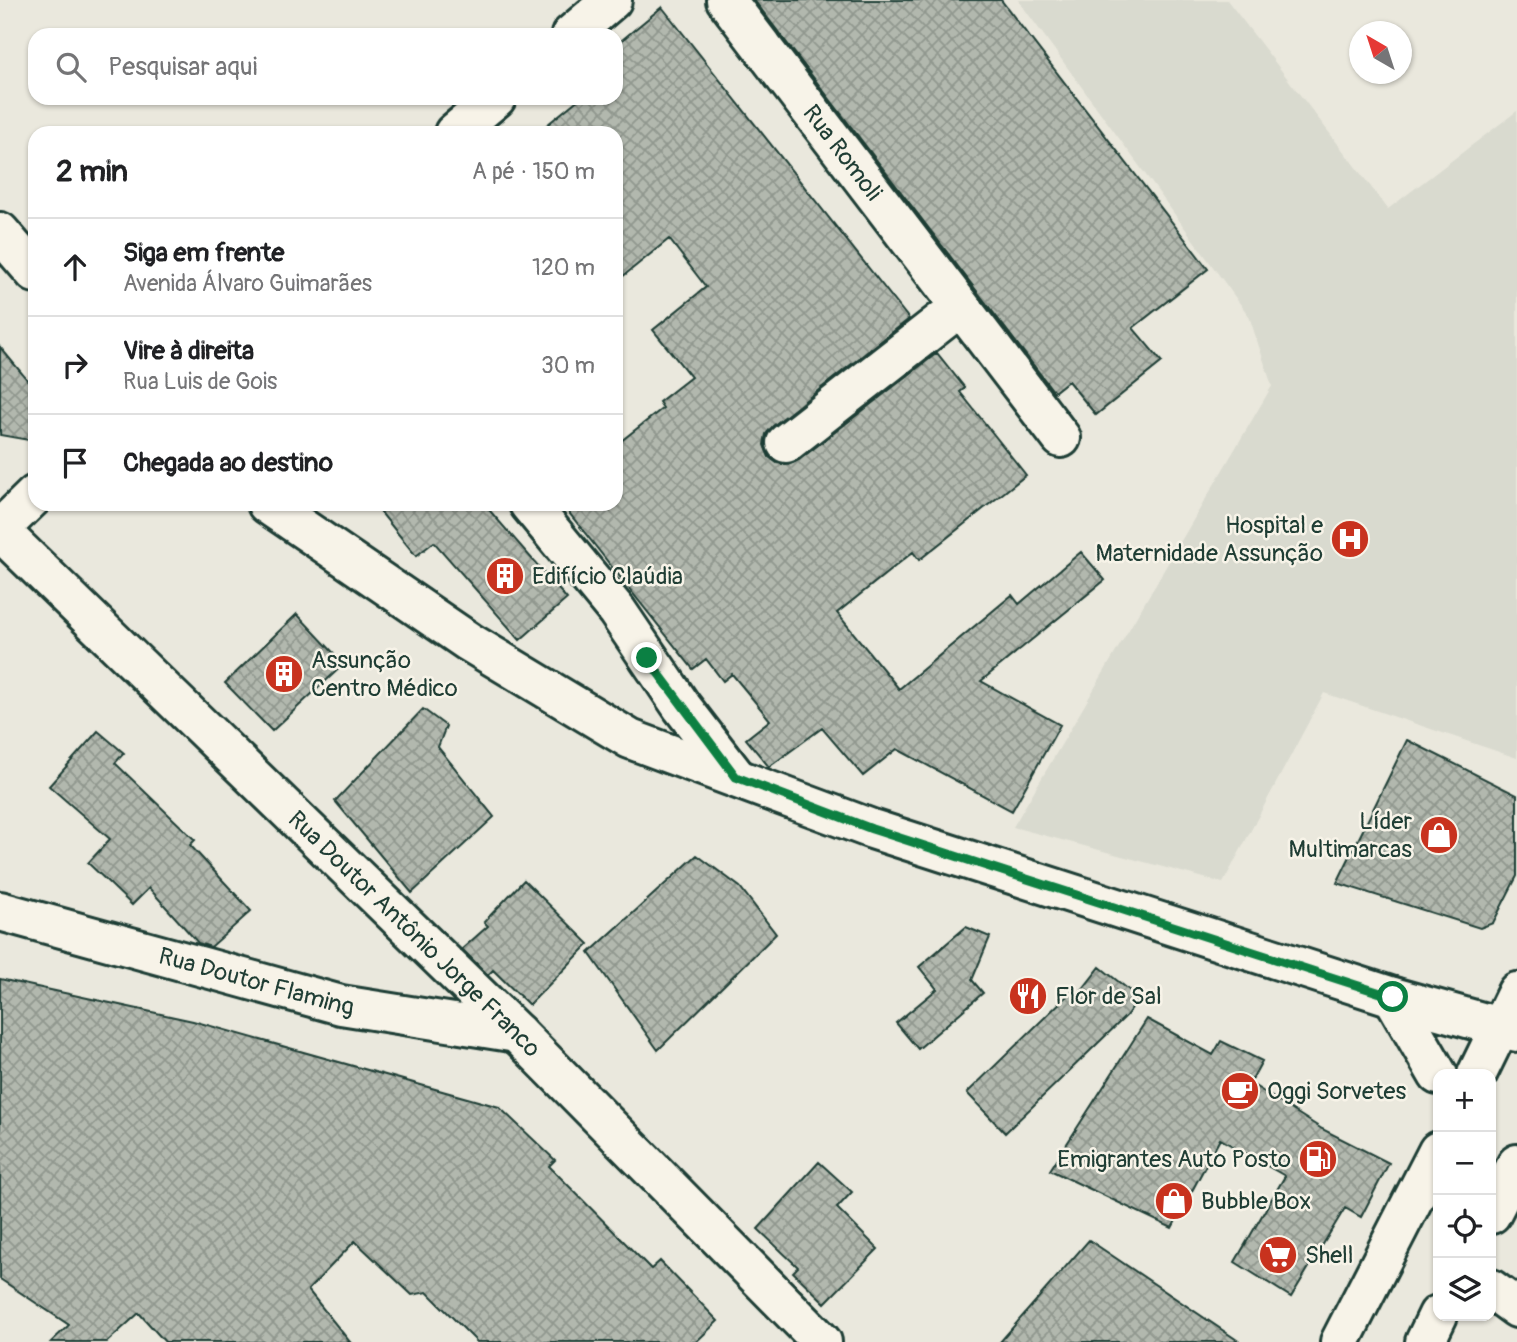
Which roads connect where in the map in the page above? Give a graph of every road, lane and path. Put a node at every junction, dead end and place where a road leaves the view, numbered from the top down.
1 (612, 0) edge
2 (726, 0) edge
3 (579, 28) edge
4 (488, 105) edge
5 (462, 126) edge
6 (0, 232) edge
7 (28, 265) edge
8 (960, 307) junction
9 (1061, 438) dead end
10 (786, 443) dead end
11 (28, 502) edge
12 (277, 511) edge
13 (534, 511) edge
14 (0, 530) edge
15 (736, 777) junction
16 (0, 911) edge
17 (1517, 992) edge
18 (1393, 997) junction
19 (1509, 1029) edge
20 (516, 1033) junction
21 (1435, 1069) edge
22 (1481, 1069) edge
23 (1433, 1161) edge
24 (1517, 1164) edge
25 (1496, 1204) edge
26 (1496, 1293) edge
27 (1517, 1308) edge
28 (1435, 1321) edge
29 (822, 1342) edge
30 (1340, 1342) edge
31 (1424, 1342) edge

1 - 3 street
2 - 8 street, Rua Romoli
4 - 5 street
6 - 7 street
8 - 9 street, Rua Romoli
8 - 10 street
11 - 14 street
12 - 15 street
13 - 15 street
14 - 20 street, Rua Doutor Antônio Jorge Franco
15 - 18 street
16 - 20 street, Rua Doutor Flaming
17 - 19 street
18 - 19 street
18 - 21 street
19 - 22 street
20 - 29 street, Rua Doutor Antônio Jorge Franco
23 - 30 street
24 - 25 street
26 - 27 street
28 - 31 street

